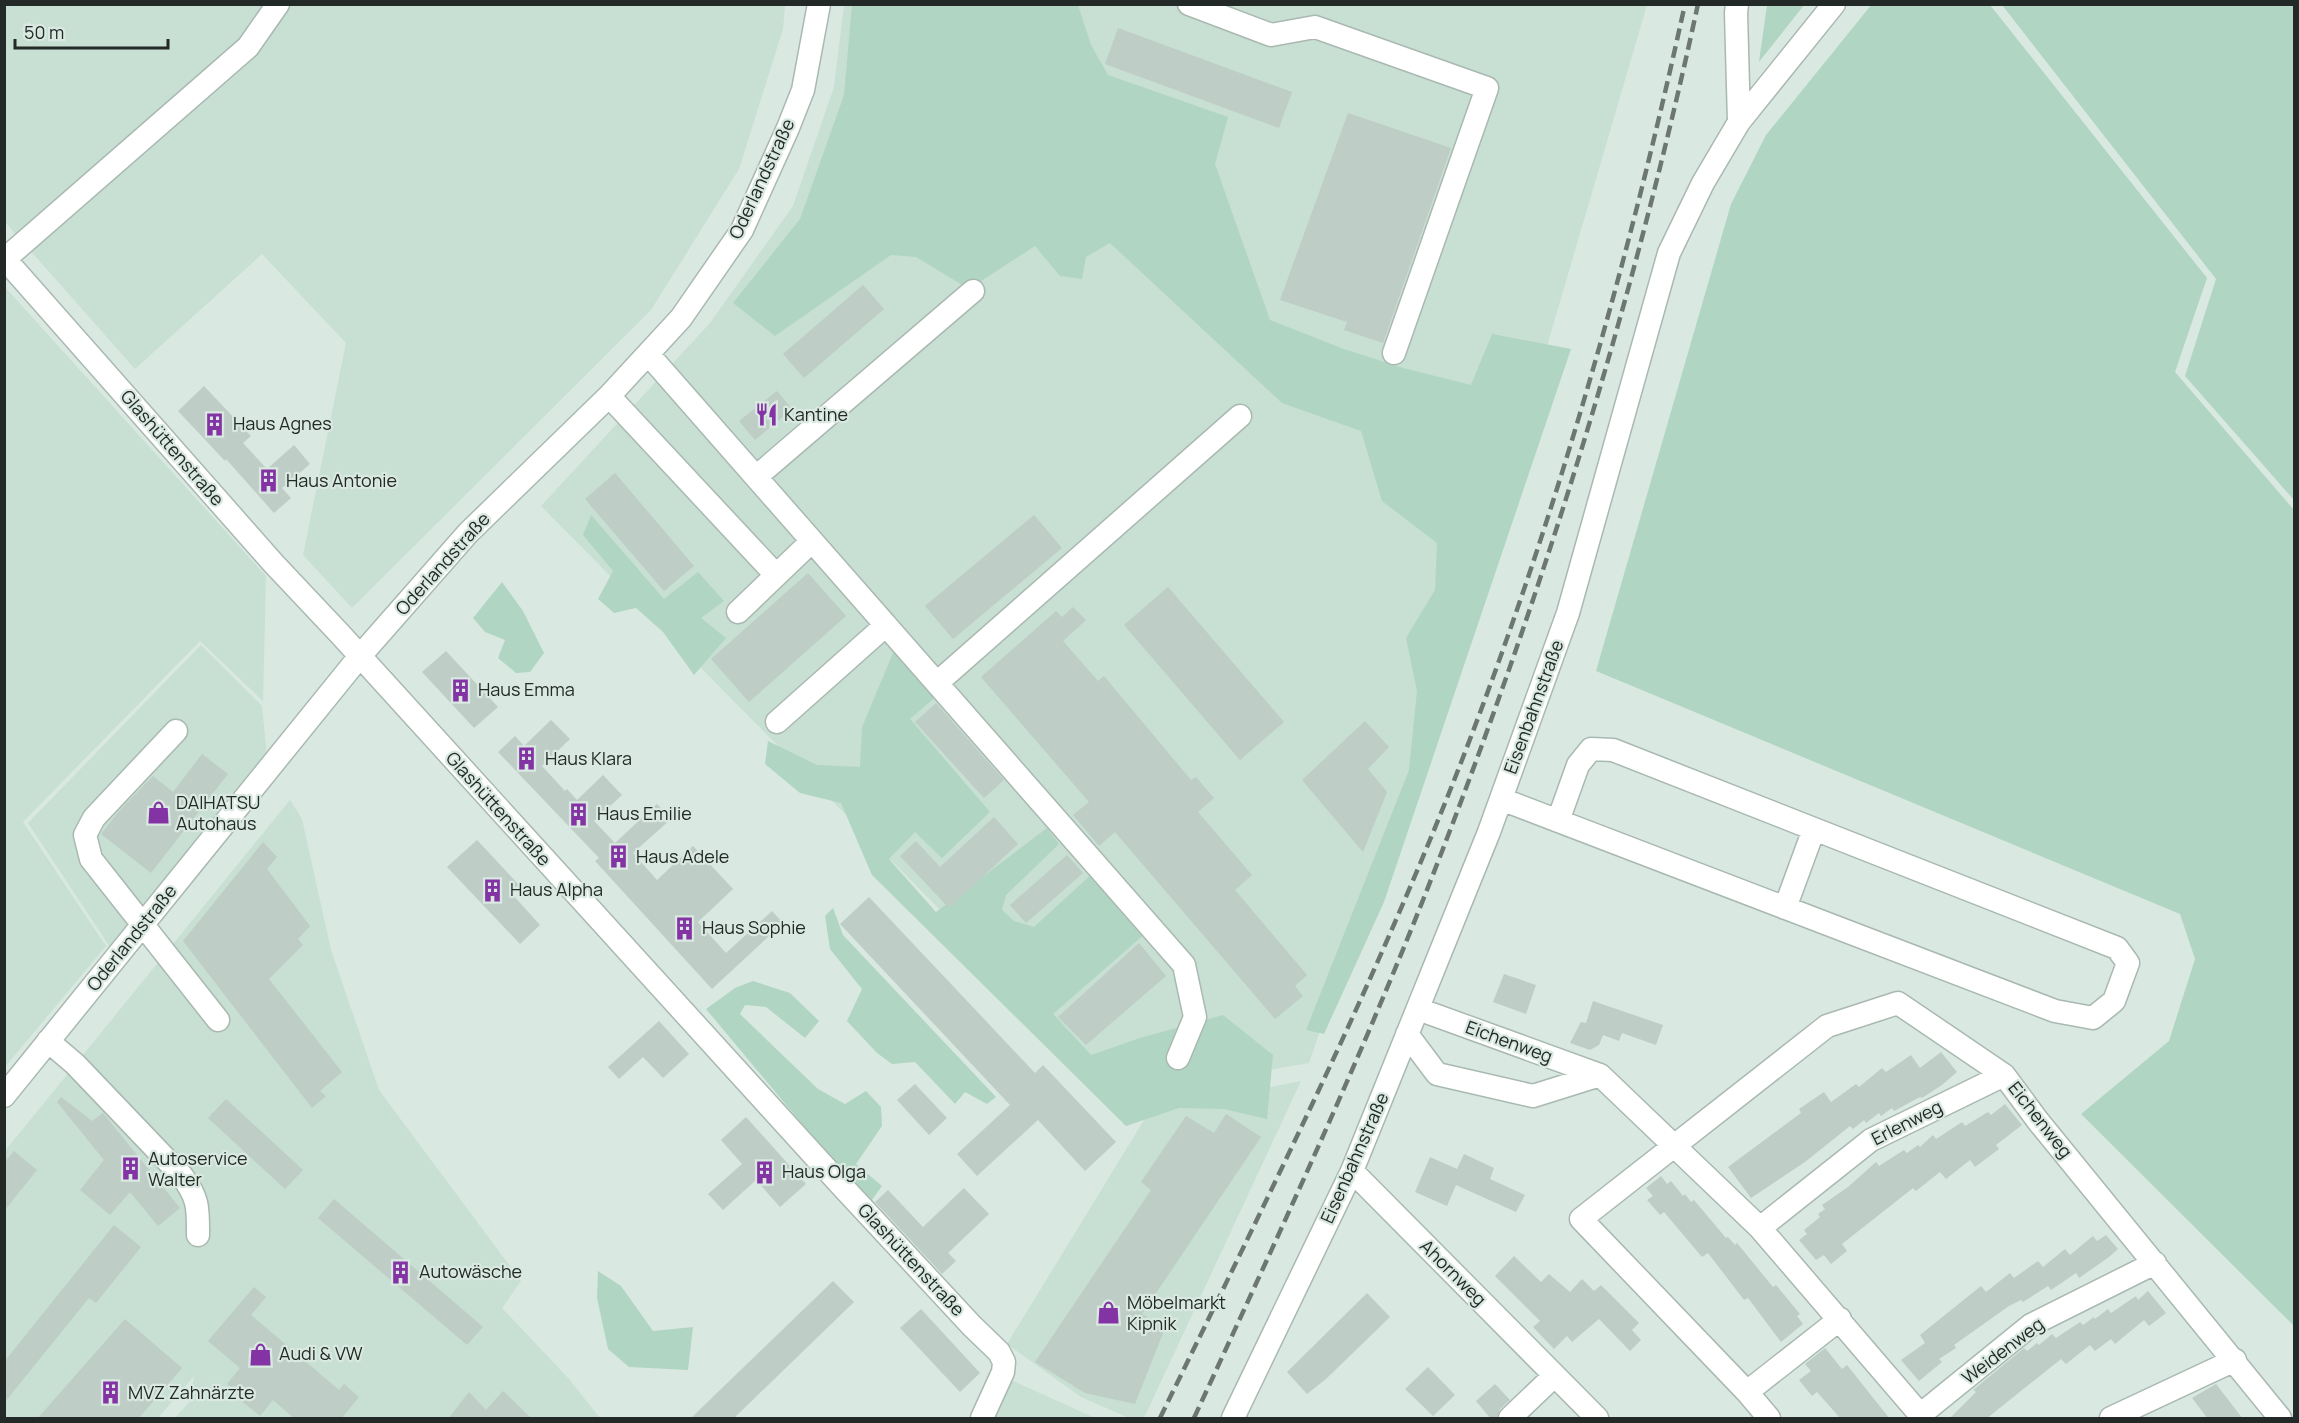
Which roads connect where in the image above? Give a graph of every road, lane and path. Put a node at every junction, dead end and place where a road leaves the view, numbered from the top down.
1 (278, 4) edge
2 (819, 4) edge
3 (1189, 4) edge
4 (1737, 4) edge
5 (1834, 4) edge
6 (1739, 122) junction
7 (5, 259) edge
8 (973, 291) dead end
9 (1394, 353) dead end
10 (648, 354) junction
11 (609, 396) junction
12 (1240, 416) dead end
13 (756, 477) junction
14 (812, 541) junction
15 (776, 575) junction
16 (738, 612) dead end
17 (886, 625) junction
18 (360, 656) junction
19 (937, 683) junction
20 (777, 722) dead end
21 (176, 731) dead end
22 (1501, 799) junction
23 (1558, 821) junction
24 (1814, 829) junction
25 (1785, 908) junction
26 (143, 926) junction
27 (1418, 1009) junction
28 (218, 1020) dead end
29 (1407, 1034) junction
30 (48, 1041) junction
31 (1178, 1058) dead end
32 (1600, 1075) junction
33 (2004, 1076) junction
34 (4, 1096) edge
35 (1673, 1146) junction
36 (1352, 1171) junction
37 (1761, 1228) junction
38 (198, 1235) dead end
39 (2155, 1263) junction
40 (1840, 1319) junction
41 (2235, 1360) junction
42 (1554, 1376) junction
43 (1747, 1392) junction
44 (1922, 1417) edge
45 (982, 1419) edge
46 (1233, 1419) edge
47 (1510, 1419) edge
48 (1597, 1419) edge
49 (1769, 1419) edge
50 (2111, 1419) edge
51 (2280, 1419) edge

1 - 7 street
2 - 10 street, Oderlandstraße
3 - 9 street
4 - 6 street
5 - 6 street, Eisenbahnstraße
6 - 22 street, Eisenbahnstraße
7 - 18 street, Glashüttenstraße
8 - 13 street
10 - 11 street, Oderlandstraße
10 - 13 street
11 - 15 street
11 - 18 street, Oderlandstraße
12 - 19 street
13 - 14 street
14 - 15 street
14 - 17 street
15 - 16 street
17 - 19 street
17 - 20 street
18 - 26 street, Oderlandstraße
18 - 45 street, Glashüttenstraße
19 - 31 street
21 - 26 street
22 - 23 street
22 - 27 street, Eisenbahnstraße
23 - 24 street
23 - 25 street
24 - 25 street
24 - 25 street
26 - 28 street
26 - 30 street, Oderlandstraße
27 - 29 street, Eisenbahnstraße
27 - 32 street, Eichenweg
29 - 32 street, Eichenweg
29 - 36 street, Eisenbahnstraße
30 - 34 street, Oderlandstraße
30 - 38 street
32 - 35 street, Eichenweg
33 - 35 street, Eichenweg
33 - 37 street, Erlenweg
33 - 39 street, Eichenweg
35 - 37 street, Eichenweg
35 - 43 street
36 - 42 street, Ahornweg
36 - 46 street, Eisenbahnstraße
37 - 40 street, Eichenweg
39 - 41 street, Eichenweg
39 - 44 street, Weidenweg
40 - 43 street
40 - 44 street, Eichenweg
41 - 50 street
41 - 51 street, Eichenweg
42 - 47 street
42 - 48 street, Ahornweg
43 - 49 street

